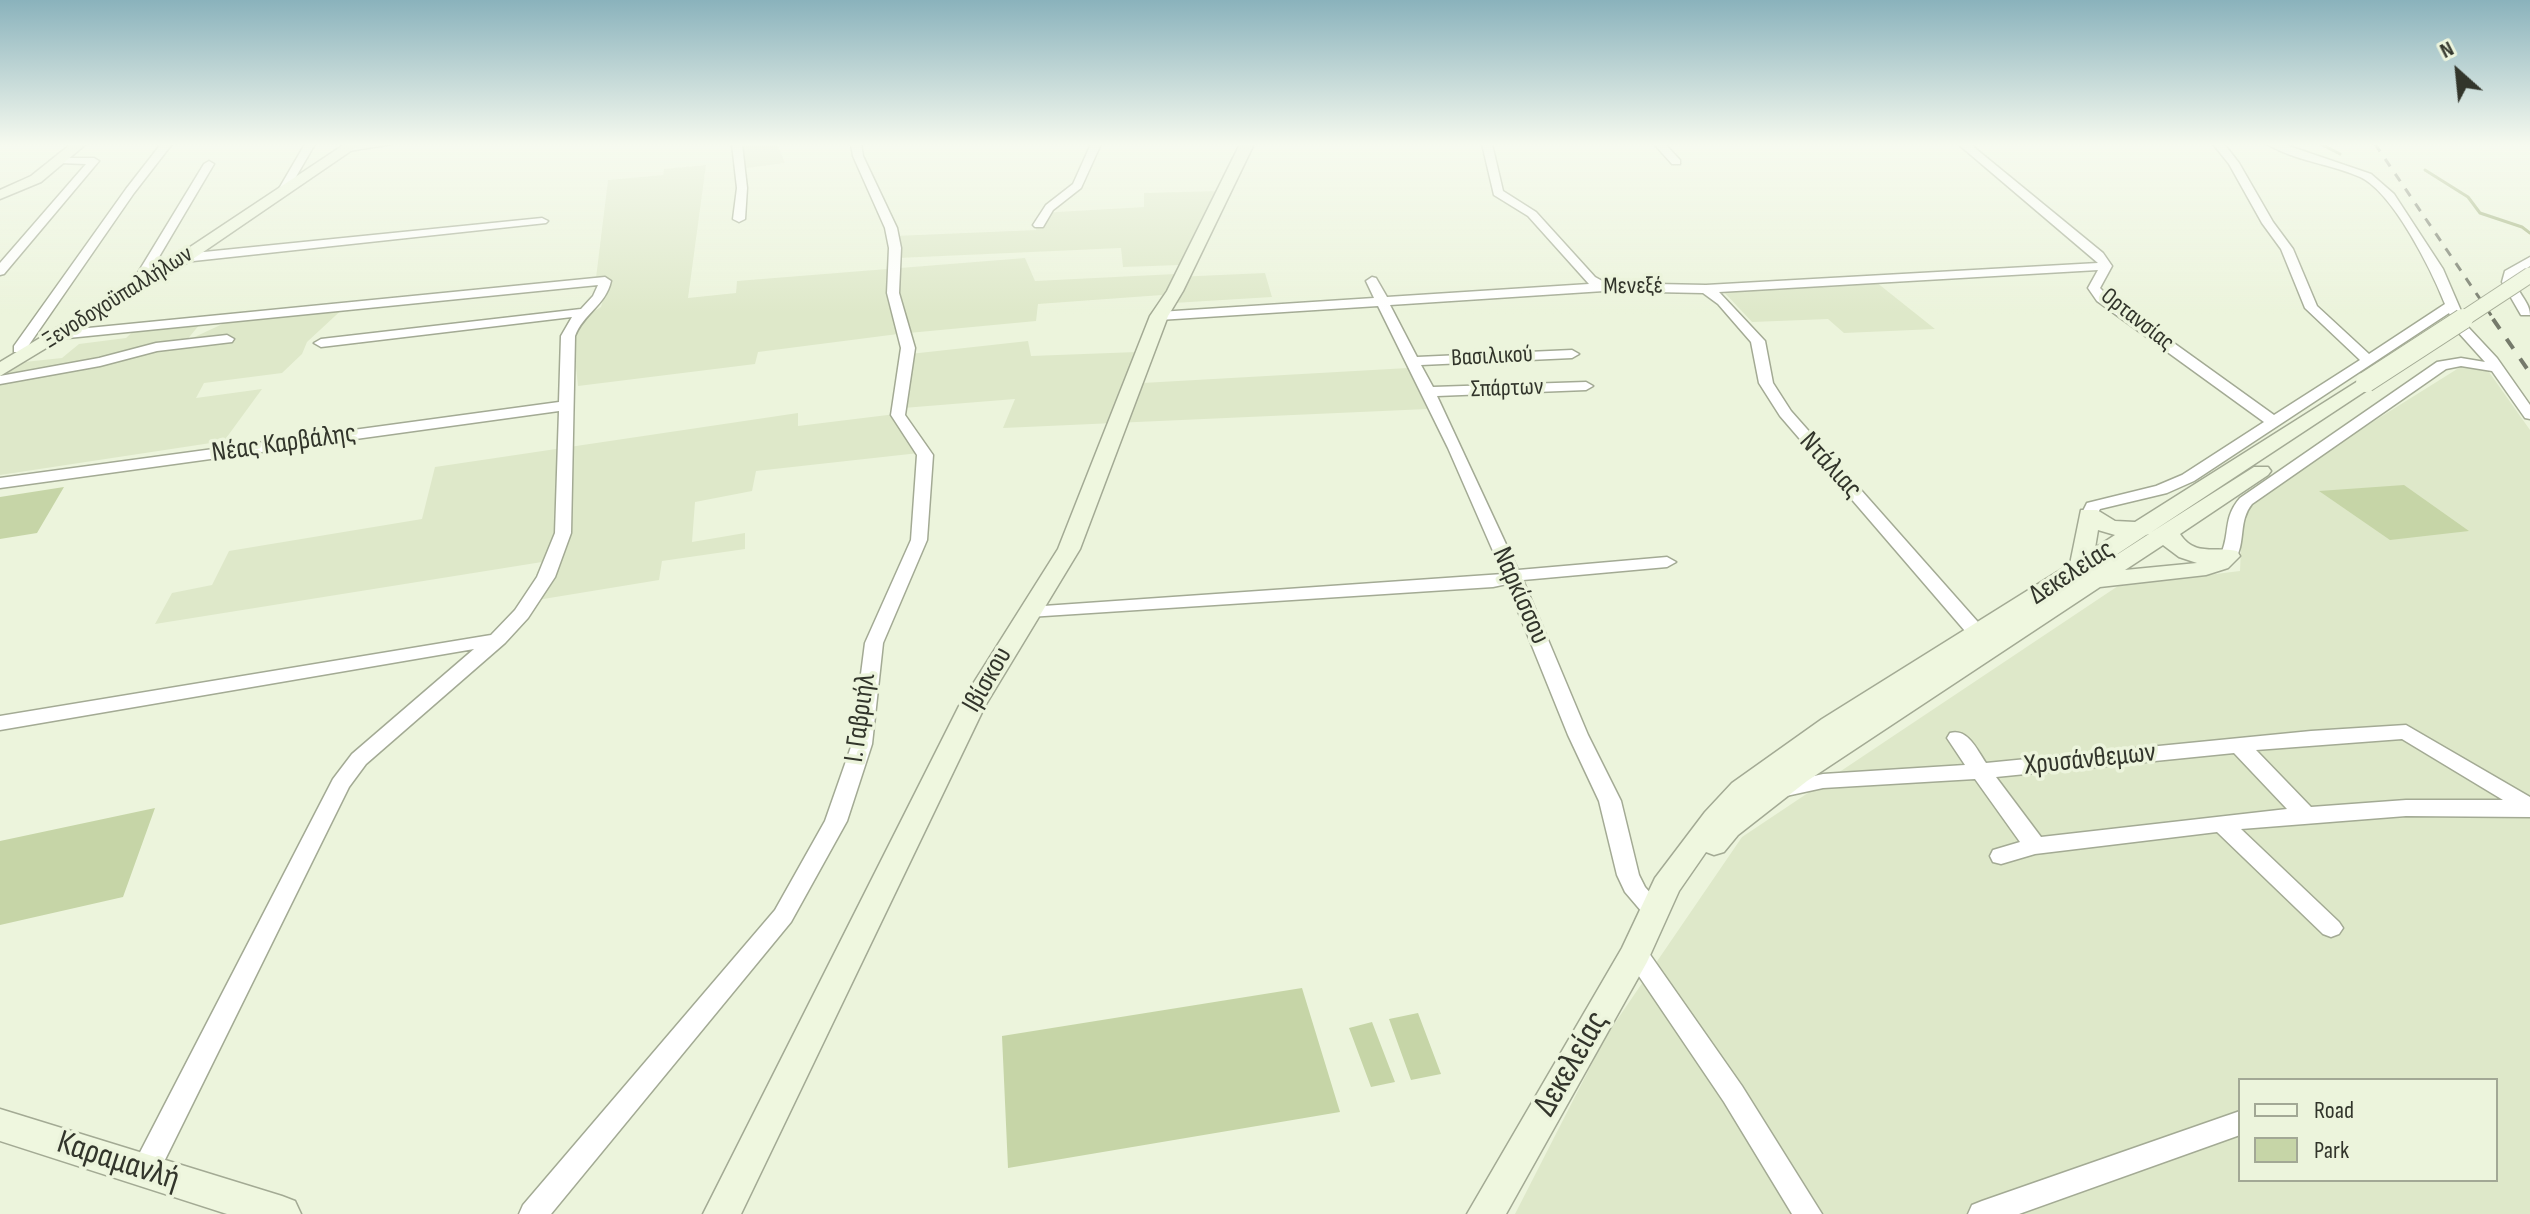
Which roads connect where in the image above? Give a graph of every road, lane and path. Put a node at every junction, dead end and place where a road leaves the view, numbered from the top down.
1 (60, 201) edge
2 (123, 201) edge
3 (187, 201) edge
4 (269, 201) edge
5 (741, 201) edge
6 (878, 201) edge
7 (1056, 201) edge
8 (1218, 201) edge
9 (1510, 201) edge
10 (2033, 201) edge
11 (2255, 201) edge
12 (2393, 201) edge
13 (739, 219) dead end
14 (542, 221) dead end
15 (1039, 225) dead end
16 (184, 258) junction
17 (2530, 261) edge
18 (2106, 266) junction
19 (0, 271) edge
20 (2530, 275) edge
21 (1372, 281) dead end
22 (1604, 287) junction
23 (134, 289) junction
24 (1706, 289) junction
25 (2511, 291) junction
26 (2530, 292) edge
27 (1384, 302) junction
28 (2451, 306) junction
29 (585, 312) junction
30 (2529, 313) edge
31 (1159, 316) junction
32 (54, 338) junction
33 (2472, 338) junction
34 (227, 339) dead end
35 (321, 343) dead end
36 (19, 349) junction
37 (1572, 354) dead end
38 (0, 355) edge
39 (2368, 360) junction
40 (1412, 361) junction
41 (2448, 362) junction
42 (2497, 368) junction
43 (0, 370) edge
44 (0, 380) edge
45 (2375, 385) junction
46 (1586, 386) dead end
47 (1427, 392) junction
48 (568, 405) junction
49 (2530, 415) edge
50 (2274, 422) junction
51 (0, 483) edge
52 (2089, 515) junction
53 (2142, 529) junction
54 (2168, 532) junction
55 (2229, 556) junction
56 (1667, 562) dead end
57 (2087, 575) junction
58 (1511, 577) junction
59 (1029, 612) junction
60 (1978, 634) junction
61 (498, 639) junction
62 (0, 723) edge
63 (1957, 738) dead end
64 (2239, 745) junction
65 (1980, 771) junction
66 (1774, 791) junction
67 (2530, 808) edge
68 (2307, 816) junction
69 (2223, 825) junction
70 (2035, 846) junction
71 (2001, 856) dead end
72 (1656, 913) junction
73 (2331, 928) dead end
74 (1636, 953) junction
75 (2238, 1124) edge
76 (0, 1125) edge
77 (145, 1171) junction
78 (282, 1214) edge
79 (533, 1214) edge
80 (722, 1214) edge
81 (1486, 1214) edge
82 (1808, 1214) edge
83 (1982, 1214) edge

1 - 19 street
2 - 36 street
3 - 23 street
4 - 16 main road, Ξενοδοχοϋπαλλήλων
5 - 13 street
6 - 79 street, Ι. Γαβριήλ
7 - 15 street
8 - 31 main road, Ιβίσκου
9 - 22 street
10 - 18 street, Ορτανσίας
11 - 39 street
12 - 28 street
14 - 16 street
16 - 23 main road, Ξενοδοχοϋπαλλήλων
17 - 25 street
18 - 24 street, Μενεξέ
18 - 50 street, Ορτανσίας
20 - 45 main road, Δεκελείας, bridge
21 - 27 street, Ναρκίσσου
22 - 24 street, Μενεξέ
22 - 27 street, Μενεξέ
23 - 32 main road, Ξενοδοχοϋπαλλήλων
24 - 60 street, Ντάλιας
25 - 26 street
25 - 30 street
26 - 45 main road, Δεκελείας
27 - 31 street, Μενεξέ
27 - 40 street, Ναρκίσσου
28 - 33 street
28 - 39 street
29 - 32 street
29 - 35 street
29 - 48 street
31 - 59 main road, Ιβίσκου
32 - 36 main road
32 - 43 main road, Ξενοδοχοϋπαλλήλων
33 - 41 street
33 - 42 street
34 - 44 street
36 - 38 main road
37 - 40 street, Βασιλικού
39 - 50 street
40 - 47 street, Ναρκίσσου
41 - 42 street
41 - 55 street
42 - 49 street
45 - 53 main road, Δεκελείας
45 - 54 main road, Δεκελείας
46 - 47 street, Σπάρτων
47 - 58 street, Ναρκίσσου
48 - 51 street, Νέας Καρβάλης
48 - 61 street
50 - 52 street
52 - 53 main road
52 - 57 main road
53 - 57 main road, Δεκελείας
54 - 55 main road
54 - 57 main road, Δεκελείας
55 - 57 main road
56 - 58 street
57 - 60 main road, Δεκελείας
57 - 66 main road, Δεκελείας
58 - 59 street
58 - 72 street, Ναρκίσσου
59 - 80 main road, Ιβίσκου
60 - 72 main road, Δεκελείας
61 - 62 street
61 - 77 street
63 - 65 street
64 - 65 street, Χρυσάνθεμων
64 - 67 street, Χρυσάνθεμων
64 - 68 street
65 - 66 street, Χρυσάνθεμων
65 - 70 street
66 - 72 main road, Δεκελείας
67 - 68 street
68 - 69 street
69 - 70 street
69 - 73 street
70 - 71 street
72 - 74 main road, Δεκελείας
74 - 81 main road, Δεκελείας
74 - 82 street
75 - 83 street
76 - 77 main road, Καραμανλή
77 - 78 main road, Καραμανλή

